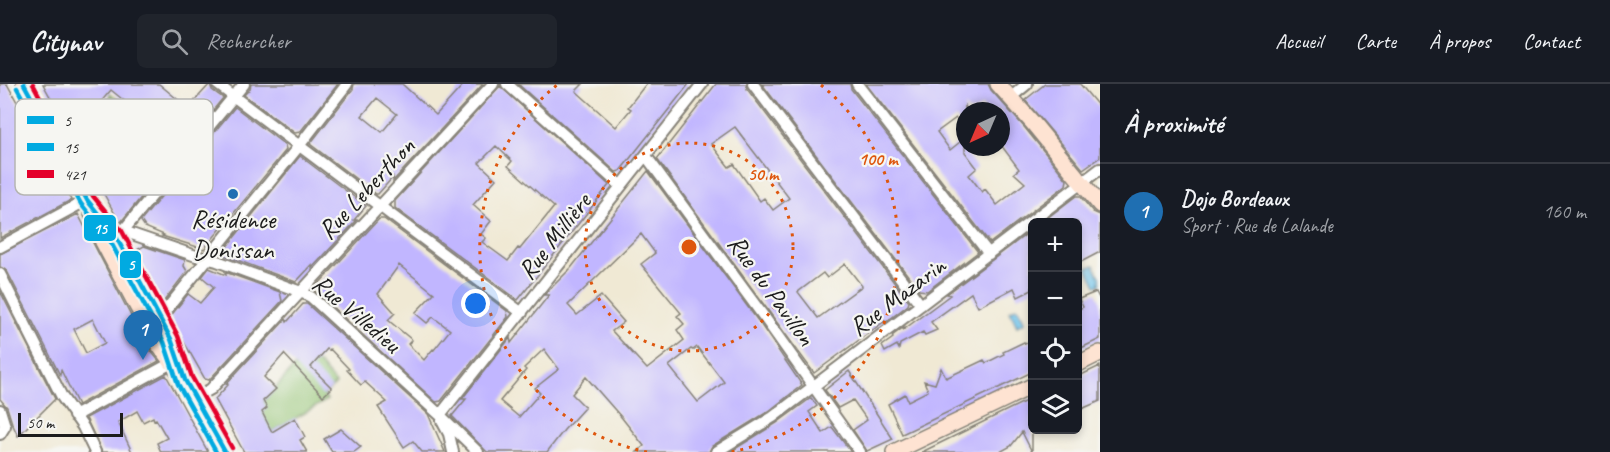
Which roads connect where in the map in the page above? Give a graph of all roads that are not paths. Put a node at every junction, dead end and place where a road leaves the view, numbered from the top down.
1 (24, 84) edge
2 (218, 84) edge
3 (244, 84) edge
4 (347, 84) edge
5 (493, 84) edge
6 (507, 84) edge
7 (702, 84) edge
8 (753, 84) edge
9 (857, 84) edge
10 (998, 84) edge
11 (1027, 84) edge
12 (234, 97) junction
13 (1011, 98) junction
14 (32, 99) edge
15 (213, 122) edge
16 (299, 146) junction
17 (646, 156) junction
18 (1100, 169) edge
19 (1081, 183) junction
20 (621, 186) junction
21 (84, 195) edge
22 (151, 195) edge
23 (87, 200) junction
24 (1100, 205) edge
25 (381, 206) junction
26 (119, 233) junction
27 (0, 247) edge
28 (989, 254) junction
29 (208, 258) junction
30 (0, 274) edge
31 (301, 292) junction
32 (921, 305) junction
33 (522, 313) junction
34 (158, 315) junction
35 (1100, 353) edge
36 (175, 361) junction
37 (1082, 362) edge
38 (814, 387) junction
39 (1028, 388) edge
40 (195, 398) junction
41 (0, 411) edge
42 (440, 415) junction
43 (74, 416) junction
44 (0, 434) edge
45 (95, 452) edge
46 (225, 452) edge
47 (453, 452) edge
48 (463, 452) edge
49 (476, 452) edge
50 (716, 452) edge
51 (860, 452) edge
52 (894, 452) edge

1 - 14 main road
2 - 12 street
3 - 12 street
4 - 16 street
5 - 25 street, Rue Leberthon
6 - 20 street
7 - 17 street, Rue Millière
8 - 32 street
9 - 28 street
10 - 13 main road
11 - 13 street
12 - 15 street
12 - 16 street
13 - 19 main road
16 - 25 street
16 - 29 street
17 - 20 street, Rue Millière
17 - 38 street, Rue du Pavillon
18 - 19 street, Rue Mazarin
19 - 24 main road
19 - 28 street, Rue Mazarin
20 - 33 street, Rue Millière
21 - 23 main road
22 - 26 street
23 - 26 main road
23 - 27 street
23 - 36 main road
25 - 31 street, Rue Leberthon
25 - 33 street
26 - 29 street, Rue Villedieu
26 - 34 main road
28 - 32 street, Rue Mazarin
29 - 31 street, Rue Villedieu
29 - 34 street
30 - 43 street
31 - 40 street, Rue Leberthon
31 - 42 street, Rue Villedieu
32 - 38 street, Rue Mazarin
33 - 42 street, Rue Millière
34 - 36 main road
35 - 37 main road
36 - 40 main road
36 - 43 street
38 - 50 street, Rue Mazarin
38 - 51 street, Rue du Pavillon
39 - 52 main road
40 - 46 main road
41 - 44 street
42 - 47 street
42 - 49 street, Rue Villedieu
43 - 45 street
48 - 49 street

